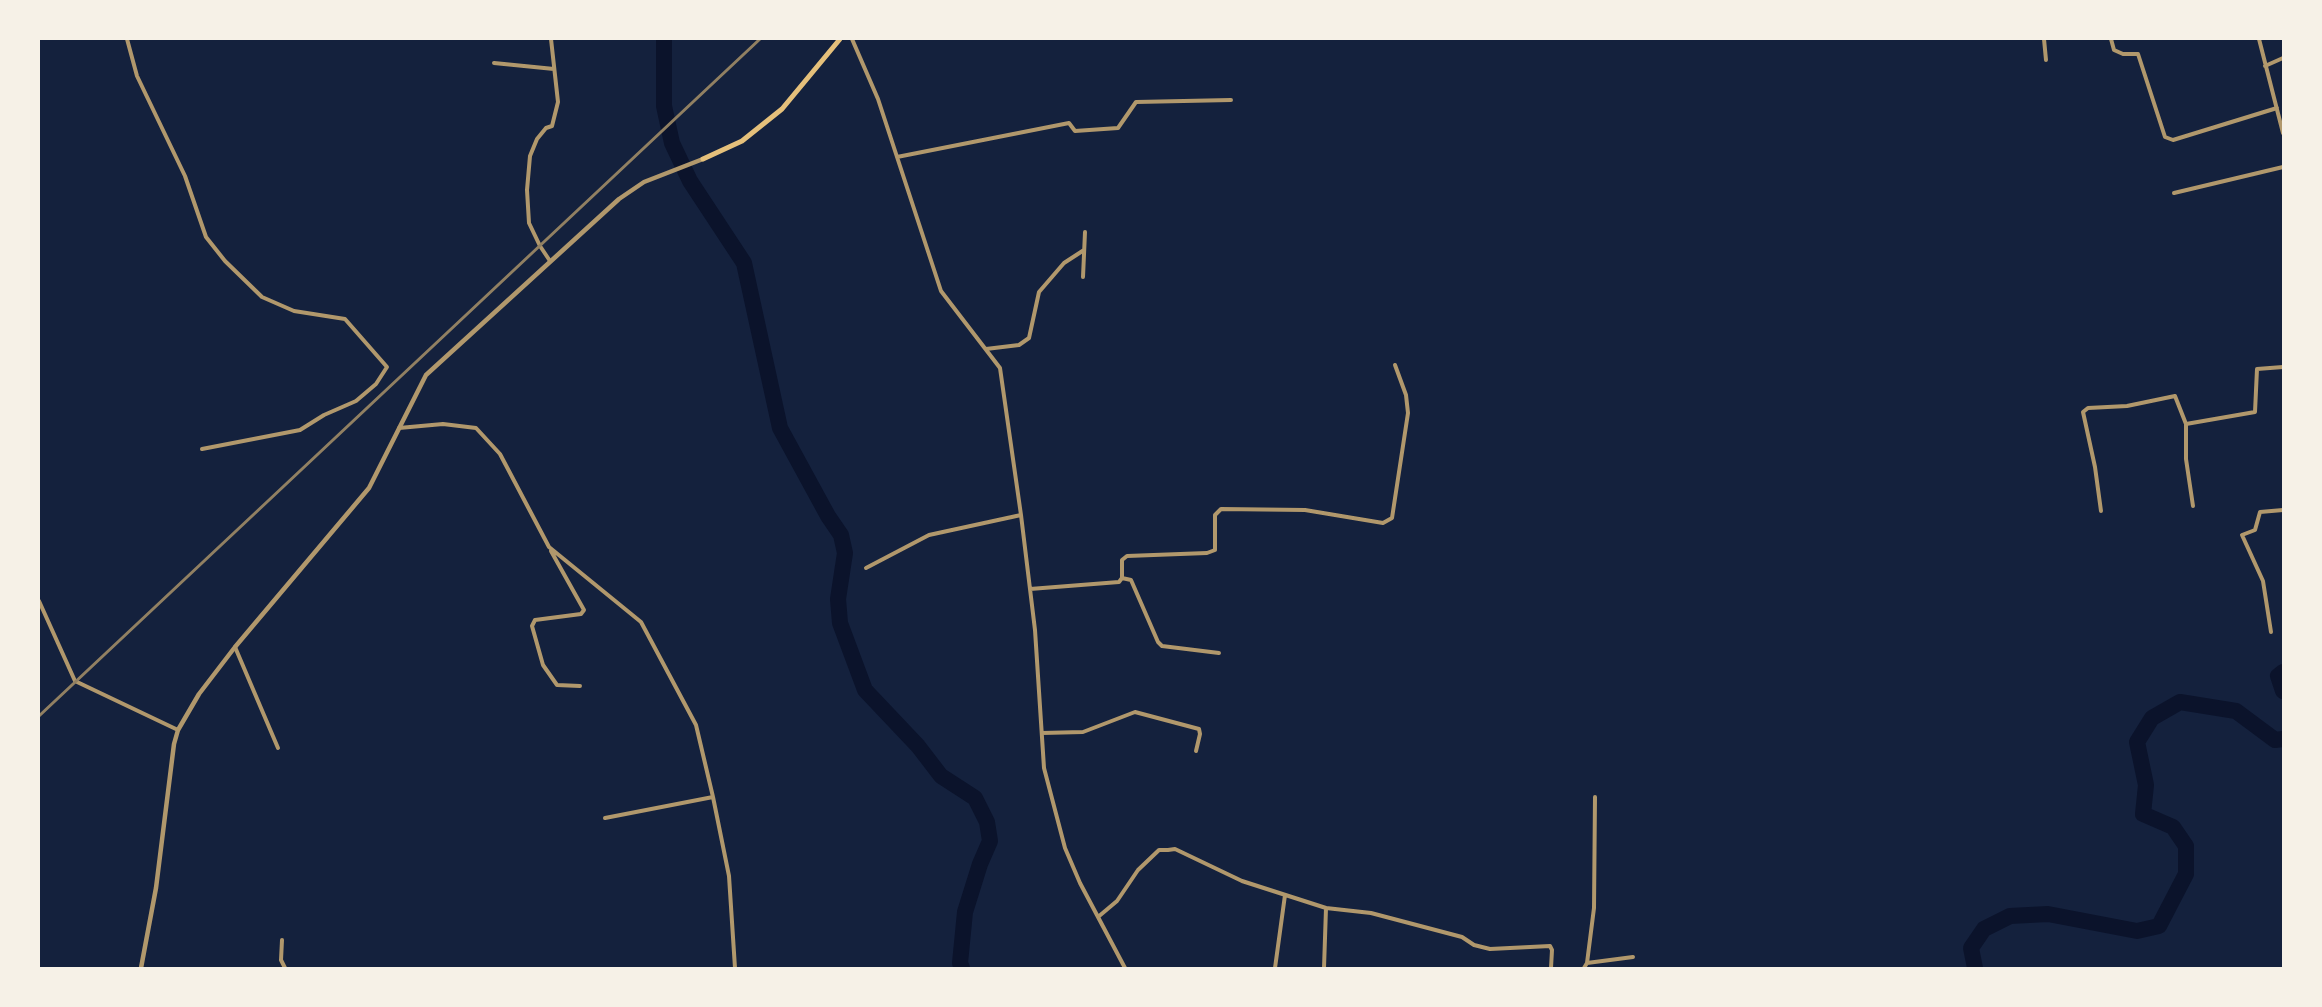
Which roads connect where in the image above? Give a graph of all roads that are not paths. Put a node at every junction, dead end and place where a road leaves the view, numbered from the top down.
1 (127, 39) edge
2 (551, 39) edge
3 (840, 39) edge
4 (852, 39) edge
5 (2044, 39) edge
6 (2111, 39) edge
7 (2259, 39) edge
8 (2283, 58) edge
9 (2046, 60) dead end
10 (494, 63) dead end
11 (2265, 66) junction
12 (554, 69) junction
13 (1231, 100) dead end
14 (2277, 108) junction
15 (2283, 133) edge
16 (897, 157) junction
17 (703, 159) joint
18 (2283, 167) edge
19 (2174, 193) dead end
20 (1085, 232) dead end
21 (1084, 250) junction
22 (550, 261) junction
23 (1083, 277) dead end
24 (985, 349) junction
25 (1395, 365) dead end
26 (2283, 367) edge
27 (2186, 424) junction
28 (399, 428) junction
29 (202, 449) dead end
30 (2193, 506) dead end
31 (2283, 510) edge
32 (2101, 511) dead end
33 (1021, 515) junction
34 (549, 547) junction
35 (866, 568) dead end
36 (1122, 578) junction
37 (1030, 589) junction
38 (39, 601) edge
39 (2271, 632) dead end
40 (235, 647) junction
41 (1219, 653) dead end
42 (580, 686) dead end
43 (178, 730) junction
44 (1042, 733) junction
45 (278, 748) dead end
46 (1196, 751) dead end
47 (713, 796) junction
48 (1595, 797) dead end
49 (605, 818) dead end
50 (1285, 895) junction
51 (1326, 908) junction
52 (1098, 917) junction
53 (282, 940) dead end
54 (1633, 957) dead end
55 (1587, 963) junction
56 (141, 968) edge
57 (285, 968) edge
58 (735, 968) edge
59 (1125, 968) edge
60 (1275, 968) edge
61 (1324, 968) edge
62 (1551, 968) edge
63 (1584, 968) edge

1 - 29 street
2 - 12 street
3 - 17 main road
4 - 16 street
5 - 9 street
6 - 14 street
7 - 11 street
8 - 11 street
10 - 12 street
11 - 14 street
12 - 22 street
13 - 16 street
14 - 15 street
16 - 24 street
17 - 22 street
18 - 19 street
20 - 21 street
21 - 23 street
21 - 24 street
22 - 28 street
24 - 33 street
25 - 36 street
26 - 27 street
27 - 30 street
27 - 32 street
28 - 34 street
28 - 40 street
31 - 39 street
33 - 35 street
33 - 37 street
34 - 42 street
34 - 47 street
36 - 37 street
36 - 41 street
37 - 44 street
38 - 43 street
40 - 43 street
40 - 45 street
43 - 56 street
44 - 46 street
44 - 52 street
47 - 49 street
47 - 58 street
48 - 55 street
50 - 51 street
50 - 52 street
50 - 60 street
51 - 61 street
51 - 62 street
52 - 59 street
53 - 57 street
54 - 55 street
55 - 63 street

